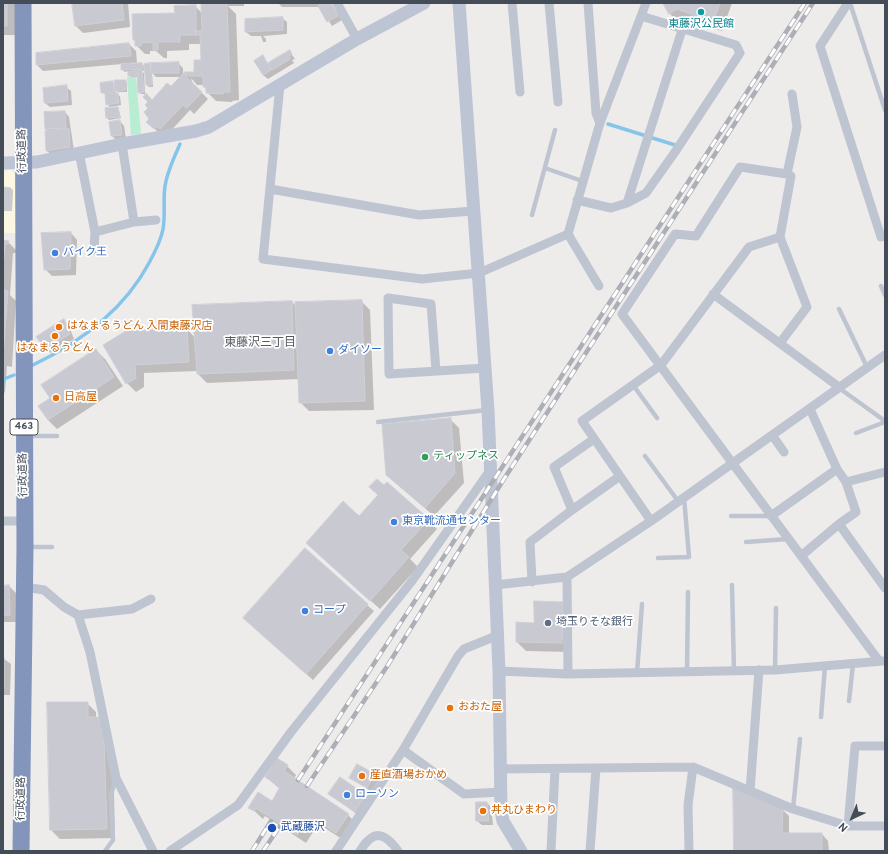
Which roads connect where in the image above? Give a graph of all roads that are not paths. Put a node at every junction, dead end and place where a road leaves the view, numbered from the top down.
1 (23, 3) edge
2 (337, 3) edge
3 (459, 3) edge
4 (512, 3) edge
5 (549, 3) edge
6 (588, 3) edge
7 (646, 3) edge
8 (849, 3) edge
9 (415, 5) edge
10 (641, 16) junction
11 (682, 30) junction
12 (357, 39) junction
13 (280, 86) junction
14 (520, 92) dead end
15 (792, 94) dead end
16 (558, 102) dead end
17 (885, 110) edge
18 (600, 123) junction
19 (555, 130) dead end
20 (122, 144) junction
21 (79, 152) junction
22 (23, 162) junction
23 (3, 163) edge
24 (545, 168) junction
25 (787, 174) junction
26 (582, 181) junction
27 (270, 189) junction
28 (577, 200) junction
29 (627, 203) junction
30 (474, 211) junction
31 (532, 215) dead end
32 (156, 220) dead end
33 (134, 222) junction
34 (95, 232) junction
35 (568, 234) junction
36 (885, 236) edge
37 (780, 237) junction
38 (94, 250) dead end
39 (479, 273) junction
40 (599, 286) dead end
41 (881, 286) dead end
42 (713, 294) junction
43 (885, 295) edge
44 (840, 309) dead end
45 (780, 342) junction
46 (885, 355) edge
47 (661, 365) junction
48 (867, 367) junction
49 (485, 368) junction
50 (436, 371) junction
51 (633, 385) junction
52 (839, 387) junction
53 (810, 409) junction
54 (488, 410) junction
55 (657, 418) dead end
56 (885, 421) edge
57 (378, 422) dead end
58 (856, 433) dead end
59 (772, 434) junction
60 (24, 436) junction
61 (57, 436) dead end
62 (594, 438) junction
63 (784, 452) dead end
64 (646, 456) dead end
65 (732, 463) junction
66 (491, 469) junction
67 (837, 469) junction
68 (885, 472) edge
69 (620, 476) junction
70 (846, 482) junction
71 (681, 499) junction
72 (572, 510) junction
73 (731, 516) dead end
74 (771, 516) junction
75 (3, 521) edge
76 (24, 521) junction
77 (651, 521) junction
78 (839, 524) junction
79 (788, 539) junction
80 (746, 542) dead end
81 (25, 546) junction
82 (52, 547) dead end
83 (801, 556) junction
84 (658, 558) dead end
85 (567, 577) junction
86 (532, 582) junction
87 (495, 585) junction
88 (732, 585) dead end
89 (25, 587) junction
90 (885, 588) edge
91 (688, 592) dead end
92 (151, 599) dead end
93 (642, 604) dead end
94 (776, 608) dead end
95 (78, 615) junction
96 (496, 636) junction
97 (882, 661) edge
98 (853, 664) junction
99 (825, 666) junction
100 (759, 670) junction
101 (775, 670) junction
102 (499, 671) junction
103 (734, 671) junction
104 (687, 672) junction
105 (637, 673) junction
106 (568, 674) junction
107 (849, 702) dead end
108 (821, 717) dead end
109 (800, 739) dead end
110 (885, 746) edge
111 (403, 750) junction
112 (693, 767) junction
113 (596, 768) junction
114 (500, 769) junction
115 (556, 769) junction
116 (116, 778) junction
117 (750, 791) junction
118 (501, 792) junction
119 (793, 809) junction
120 (848, 826) junction
121 (885, 826) edge
122 (21, 851) edge
123 (105, 851) edge
124 (153, 851) edge
125 (170, 851) edge
126 (336, 851) edge
127 (360, 851) edge
128 (398, 851) edge
129 (521, 851) edge
130 (550, 851) edge
131 (590, 851) edge
132 (689, 851) edge

1 - 22 highway, 行政道路 / 463
2 - 12 street
3 - 30 street
4 - 14 street
5 - 16 street
6 - 18 street
7 - 10 street
8 - 17 lane
8 - 36 street
9 - 12 street
10 - 11 street
10 - 18 street
11 - 29 street
11 - 29 street
12 - 13 street
13 - 20 street
13 - 27 street
15 - 25 street
18 - 26 street
19 - 24 lane
20 - 21 street
20 - 33 street
21 - 22 street
21 - 34 street
22 - 23 street
22 - 60 highway, 行政道路 / 463
24 - 26 lane
24 - 31 lane
25 - 37 street
25 - 47 street
26 - 28 street
27 - 30 street
27 - 39 street
28 - 29 street
28 - 35 street
30 - 39 street
32 - 33 street
33 - 34 street
34 - 38 street
35 - 39 street
35 - 40 street
37 - 42 street
37 - 45 street
39 - 49 street
41 - 43 lane
42 - 45 street
42 - 47 street
44 - 48 lane
45 - 52 street
46 - 48 street
47 - 51 street
47 - 65 street
48 - 52 street
49 - 50 street
49 - 54 street
50 - 50 street
51 - 55 lane
51 - 62 street
52 - 53 street
52 - 56 lane
53 - 59 street
53 - 67 street
54 - 57 lane
54 - 66 street
56 - 58 lane
59 - 63 street
59 - 65 street
60 - 61 lane
60 - 76 highway, 行政道路 / 463
62 - 69 street
62 - 72 street
64 - 71 lane
65 - 71 street
65 - 74 street
66 - 87 street
66 - 125 street
67 - 70 street
67 - 74 street
68 - 70 street
69 - 72 street
69 - 77 street
70 - 78 street
71 - 77 street
71 - 84 lane
72 - 86 street
73 - 74 lane
74 - 79 street
75 - 76 street
76 - 81 highway, 行政道路 / 463
77 - 85 street
78 - 83 street
78 - 90 street
79 - 80 lane
79 - 83 street
81 - 82 lane
81 - 89 highway, 行政道路 / 463
83 - 97 street
85 - 86 street
85 - 106 street
86 - 87 street
87 - 96 street
88 - 103 lane
89 - 95 street
89 - 122 highway, 行政道路 / 463
91 - 104 lane
92 - 95 street
93 - 105 lane
94 - 101 lane
95 - 116 street
96 - 102 street
96 - 111 street
97 - 98 street
98 - 99 street
98 - 107 lane
99 - 101 street
99 - 108 lane
100 - 101 street
100 - 103 street
100 - 117 street
102 - 106 street
102 - 114 street
103 - 104 street
104 - 105 street
105 - 106 street
109 - 119 lane
110 - 120 street
111 - 118 street
111 - 126 street
112 - 113 street
112 - 117 street
112 - 132 street
113 - 115 street
113 - 131 street
114 - 115 street
114 - 118 street
115 - 130 street
116 - 123 lane
116 - 124 street
117 - 119 street
118 - 129 street
119 - 120 street
120 - 121 street
127 - 128 street

